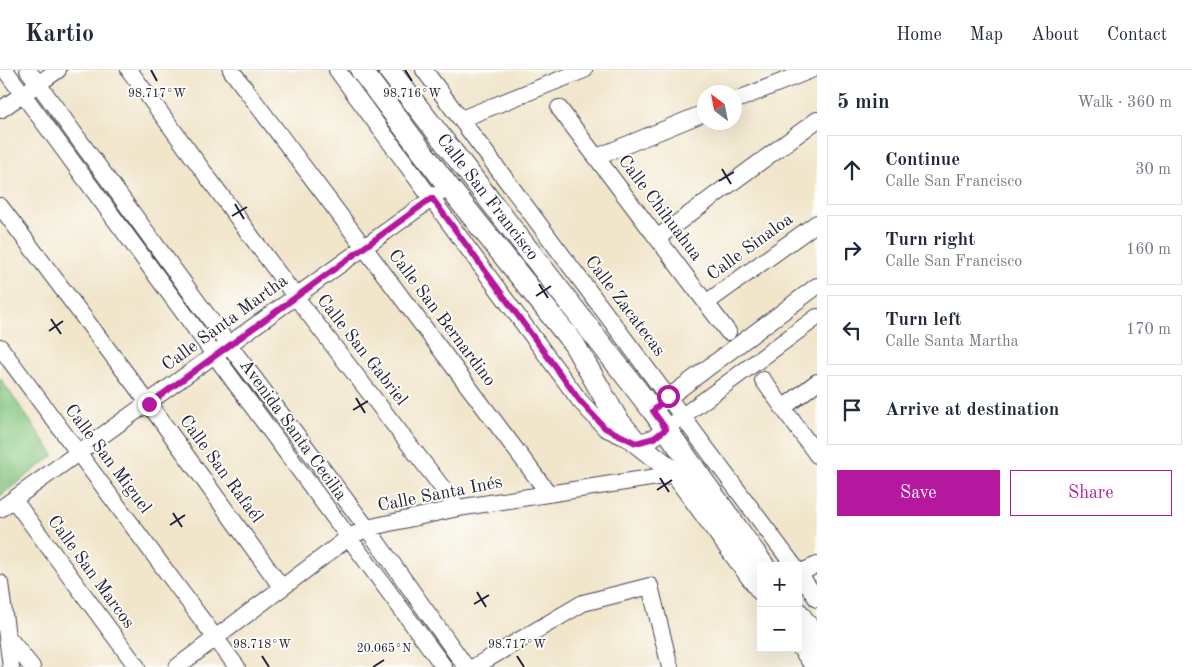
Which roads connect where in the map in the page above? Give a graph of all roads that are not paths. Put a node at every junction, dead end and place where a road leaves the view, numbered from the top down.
1 (5, 70) edge
2 (28, 70) edge
3 (58, 70) edge
4 (129, 70) edge
5 (231, 70) edge
6 (337, 70) edge
7 (361, 70) edge
8 (389, 70) edge
9 (424, 70) edge
10 (584, 70) edge
11 (811, 70) edge
12 (38, 84) junction
13 (24, 94) junction
14 (742, 98) edge
15 (559, 108) dead end
16 (0, 110) edge
17 (697, 116) edge
18 (461, 119) junction
19 (817, 120) edge
20 (402, 142) junction
21 (596, 157) junction
22 (440, 192) junction
23 (0, 206) edge
24 (817, 223) edge
25 (657, 238) junction
26 (364, 247) junction
27 (817, 286) edge
28 (295, 296) junction
29 (706, 303) junction
30 (817, 318) edge
31 (728, 332) dead end
32 (229, 345) junction
33 (0, 347) edge
34 (214, 356) junction
35 (763, 380) dead end
36 (817, 382) edge
37 (660, 403) junction
38 (149, 404) junction
39 (783, 408) junction
40 (674, 423) junction
41 (636, 443) junction
42 (78, 453) junction
43 (817, 455) edge
44 (683, 469) junction
45 (549, 494) junction
46 (7, 504) edge
47 (458, 508) junction
48 (367, 528) junction
49 (348, 538) junction
50 (761, 562) edge
51 (790, 562) edge
52 (817, 565) edge
53 (802, 569) edge
54 (802, 577) edge
55 (0, 583) edge
56 (757, 584) edge
57 (282, 588) junction
58 (817, 599) edge
59 (802, 618) edge
60 (8, 637) junction
61 (216, 638) junction
62 (817, 639) edge
63 (802, 646) edge
64 (498, 661) edge
65 (11, 667) edge
66 (32, 667) edge
67 (137, 667) edge
68 (176, 667) edge
69 (237, 667) edge
70 (444, 667) edge
71 (466, 667) edge
72 (474, 667) edge
73 (670, 667) edge
74 (817, 667) edge

1 - 13 street, Avenida Santa Cecilia
2 - 12 street, Avenida Santa Cecilia
3 - 12 street
4 - 28 street, Calle San Gabriel
5 - 26 street, Calle San Bernardino
6 - 20 street, Calle San Francisco
7 - 20 main road, Calle San Francisco
8 - 37 main road, Calle San Francisco
9 - 18 street, Calle Zacatecas
10 - 18 street
11 - 14 street
12 - 13 street
12 - 32 street, Avenida Santa Cecilia
13 - 16 street
13 - 34 street, Avenida Santa Cecilia
15 - 21 street, Calle Chihuahua
17 - 21 street
18 - 37 street, Calle Zacatecas
19 - 25 street
20 - 22 main road, Calle San Francisco
21 - 25 street, Calle Chihuahua
22 - 26 street, Calle Santa Martha
22 - 41 main road, Calle San Francisco
22 - 41 street, Calle San Francisco
23 - 38 street, Calle San Rafaél
24 - 29 street, Calle Sinaloa
25 - 29 street, Calle Chihuahua
26 - 28 street, Calle Santa Martha
26 - 45 street, Calle San Bernardino
27 - 37 street
28 - 32 street, Calle Santa Martha
28 - 47 street, Calle San Gabriel
29 - 31 street, Calle Chihuahua
30 - 40 street
32 - 34 street, Calle Santa Martha
32 - 48 street, Avenida Santa Cecilia
33 - 42 street, Calle San Miguel
34 - 38 street, Calle Santa Martha
34 - 49 street, Avenida Santa Cecilia
35 - 39 street
36 - 39 street
37 - 40 main road, Calle San Francisco
38 - 42 street, Calle Santa Martha
38 - 57 street, Calle San Rafaél
39 - 43 street
40 - 41 street
40 - 44 main road, Calle San Francisco
40 - 51 street
41 - 44 main road, Calle San Francisco
42 - 46 street, Calle Santa Martha
42 - 61 street, Calle San Miguel
44 - 45 street, Calle Santa Inés
44 - 50 main road, Calle San Francisco
44 - 56 main road, Calle San Francisco
45 - 47 street, Calle Santa Inés
46 - 67 street, Calle San Marcos
47 - 48 street, Calle Santa Inés
48 - 49 street, Calle Santa Inés
48 - 71 street, Avenida Santa Cecilia
49 - 57 street, Calle Santa Inés
49 - 70 street, Avenida Santa Cecilia
52 - 53 street
54 - 58 street
55 - 60 street
57 - 61 street, Calle Santa Inés
59 - 62 main road
60 - 65 street
60 - 66 street
61 - 68 street, Calle Santa Inés
61 - 69 street, Calle San Miguel
63 - 74 main road
64 - 72 street
64 - 73 street

